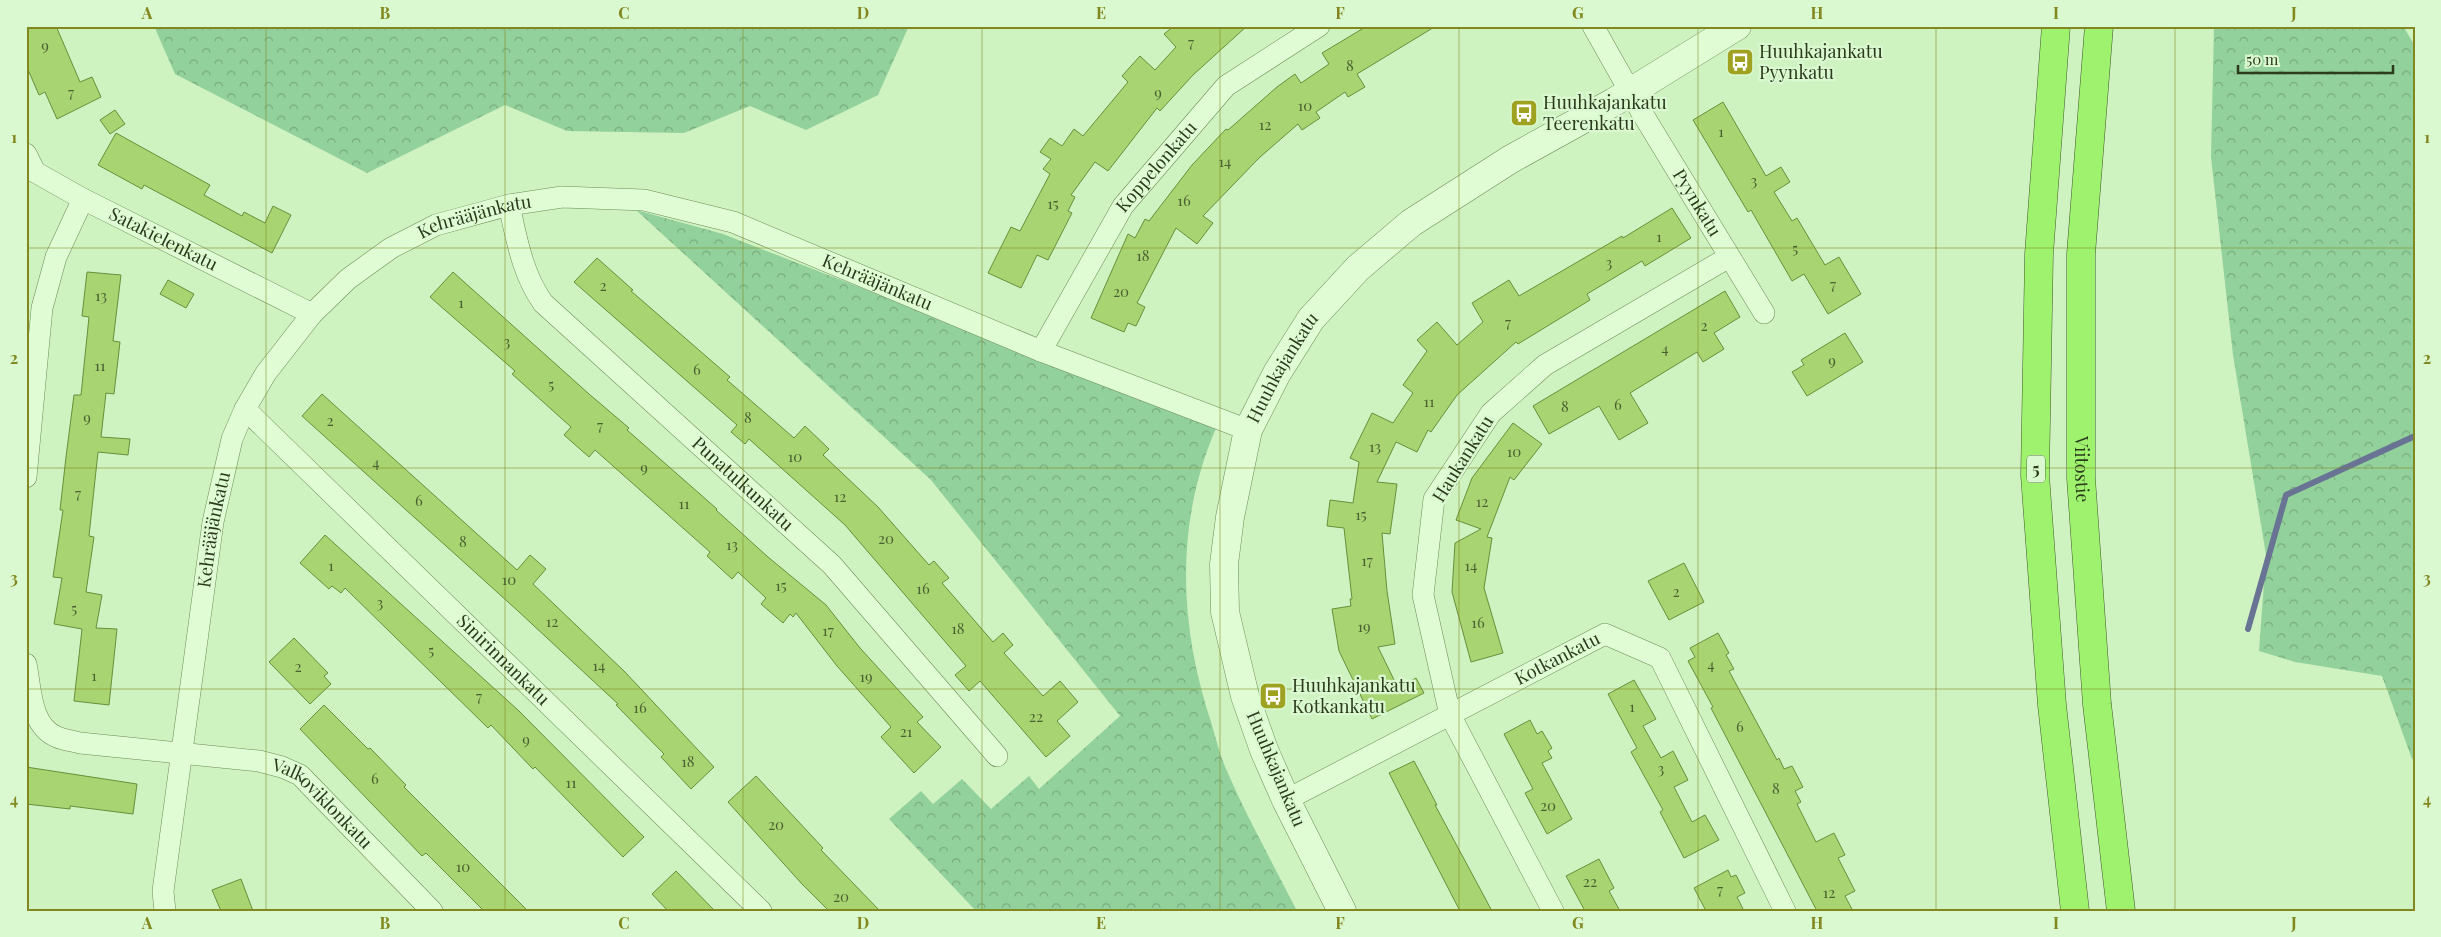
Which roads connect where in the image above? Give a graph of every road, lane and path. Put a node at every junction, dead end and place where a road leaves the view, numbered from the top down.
1 (1319, 26) edge
2 (1593, 26) edge
3 (1738, 26) edge
4 (2056, 26) edge
5 (2099, 26) edge
6 (1630, 92) junction
7 (26, 154) edge
8 (83, 198) junction
9 (509, 205) junction
10 (1729, 257) junction
11 (1764, 313) dead end
12 (312, 314) junction
13 (1041, 351) junction
14 (245, 409) junction
15 (1248, 430) junction
16 (26, 477) edge
17 (26, 664) edge
18 (1450, 715) junction
19 (183, 752) junction
20 (997, 756) dead end
21 (1286, 800) junction
22 (165, 911) edge
23 (432, 911) edge
24 (761, 911) edge
25 (1342, 911) edge
26 (1553, 911) edge
27 (1785, 911) edge
28 (2075, 911) edge
29 (2121, 911) edge

1 - 13 street, Koppelonkatu
2 - 6 street, Pyynkatu
3 - 6 street, Huuhkajankatu
4 - 28 highway, 5
5 - 29 highway, Viitostie
6 - 10 street, Pyynkatu
6 - 15 street, Huuhkajankatu
7 - 8 street, Satakielenkatu
8 - 12 street, Satakielenkatu
8 - 16 street
9 - 12 street, Kehrääjänkatu
9 - 13 street, Kehrääjänkatu
9 - 20 street, Punatulkunkatu
10 - 11 street, Pyynkatu
10 - 18 street, Haukankatu
12 - 14 street, Kehrääjänkatu
13 - 15 street, Kehrääjänkatu
14 - 19 street, Kehrääjänkatu
14 - 24 street, Sinirinnankatu
15 - 21 street, Huuhkajankatu
17 - 19 street, Valkoviklonkatu
18 - 21 street, Kotkankatu
18 - 26 street, Haukankatu
18 - 27 street, Kotkankatu
19 - 22 street, Kehrääjänkatu
19 - 23 street, Valkoviklonkatu
21 - 25 street, Huuhkajankatu

